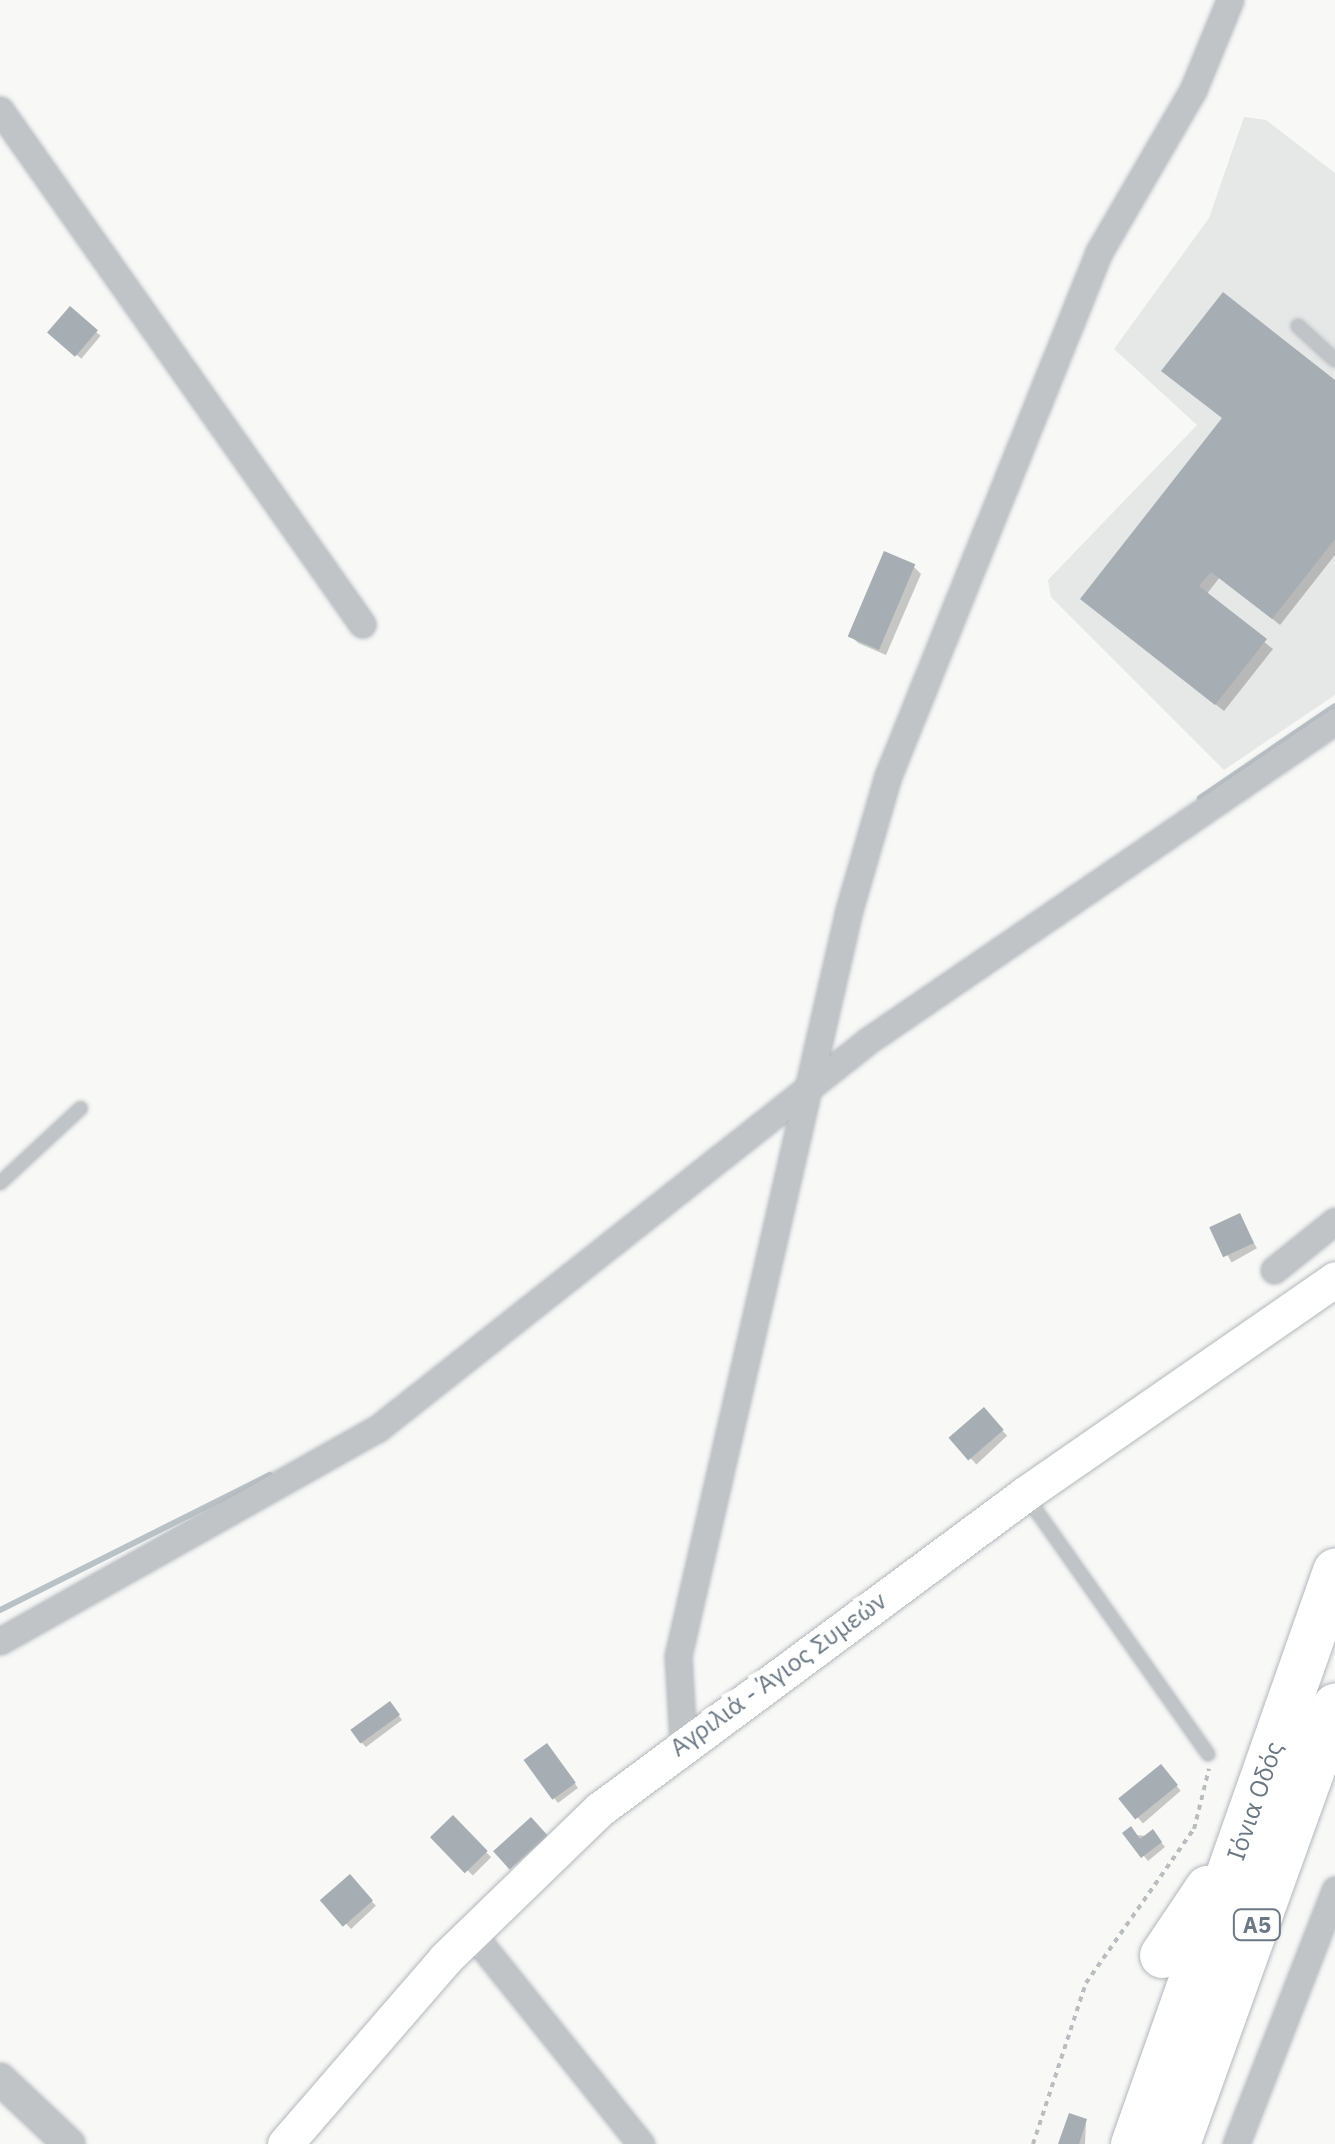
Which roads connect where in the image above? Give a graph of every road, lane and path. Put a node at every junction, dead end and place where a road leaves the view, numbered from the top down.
1 (1230, 0) edge
2 (0, 110) edge
3 (1298, 326) dead end
4 (1335, 360) edge
5 (362, 624) dead end
6 (1335, 721) edge
7 (807, 1088) junction
8 (80, 1108) dead end
9 (0, 1183) edge
10 (1335, 1221) edge
11 (1274, 1270) dead end
12 (1335, 1278) edge
13 (1025, 1494) junction
14 (1335, 1571) edge
15 (0, 1640) edge
16 (1335, 1706) edge
17 (683, 1742) junction
18 (1208, 1754) joint
19 (1245, 1832) junction
20 (1335, 1890) edge
21 (471, 1932) junction
22 (1162, 1954) dead end
23 (0, 2078) edge
24 (69, 2144) edge
25 (286, 2144) edge
26 (641, 2144) edge
27 (1034, 2144) edge
28 (1133, 2144) edge
29 (1178, 2144) edge
30 (1236, 2144) edge

1 - 7 street
2 - 5 street
3 - 4 lane
6 - 7 street
7 - 15 street
7 - 17 street
8 - 9 lane
10 - 11 street
12 - 13 main road, Αγριλιά - Άγιος Συμεών
13 - 17 main road, Αγριλιά - Άγιος Συμεών
13 - 18 lane
14 - 19 highway, Ιόνια Οδός / Α5
16 - 29 highway, Ιόνια Οδός / Α5
17 - 21 main road, Αγριλιά - Άγιος Συμεών
18 - 27 path
19 - 22 highway
19 - 28 highway, Ιόνια Οδός / Α5
20 - 30 street
21 - 25 main road, Αγριλιά - Άγιος Συμεών
21 - 26 street
23 - 24 street

